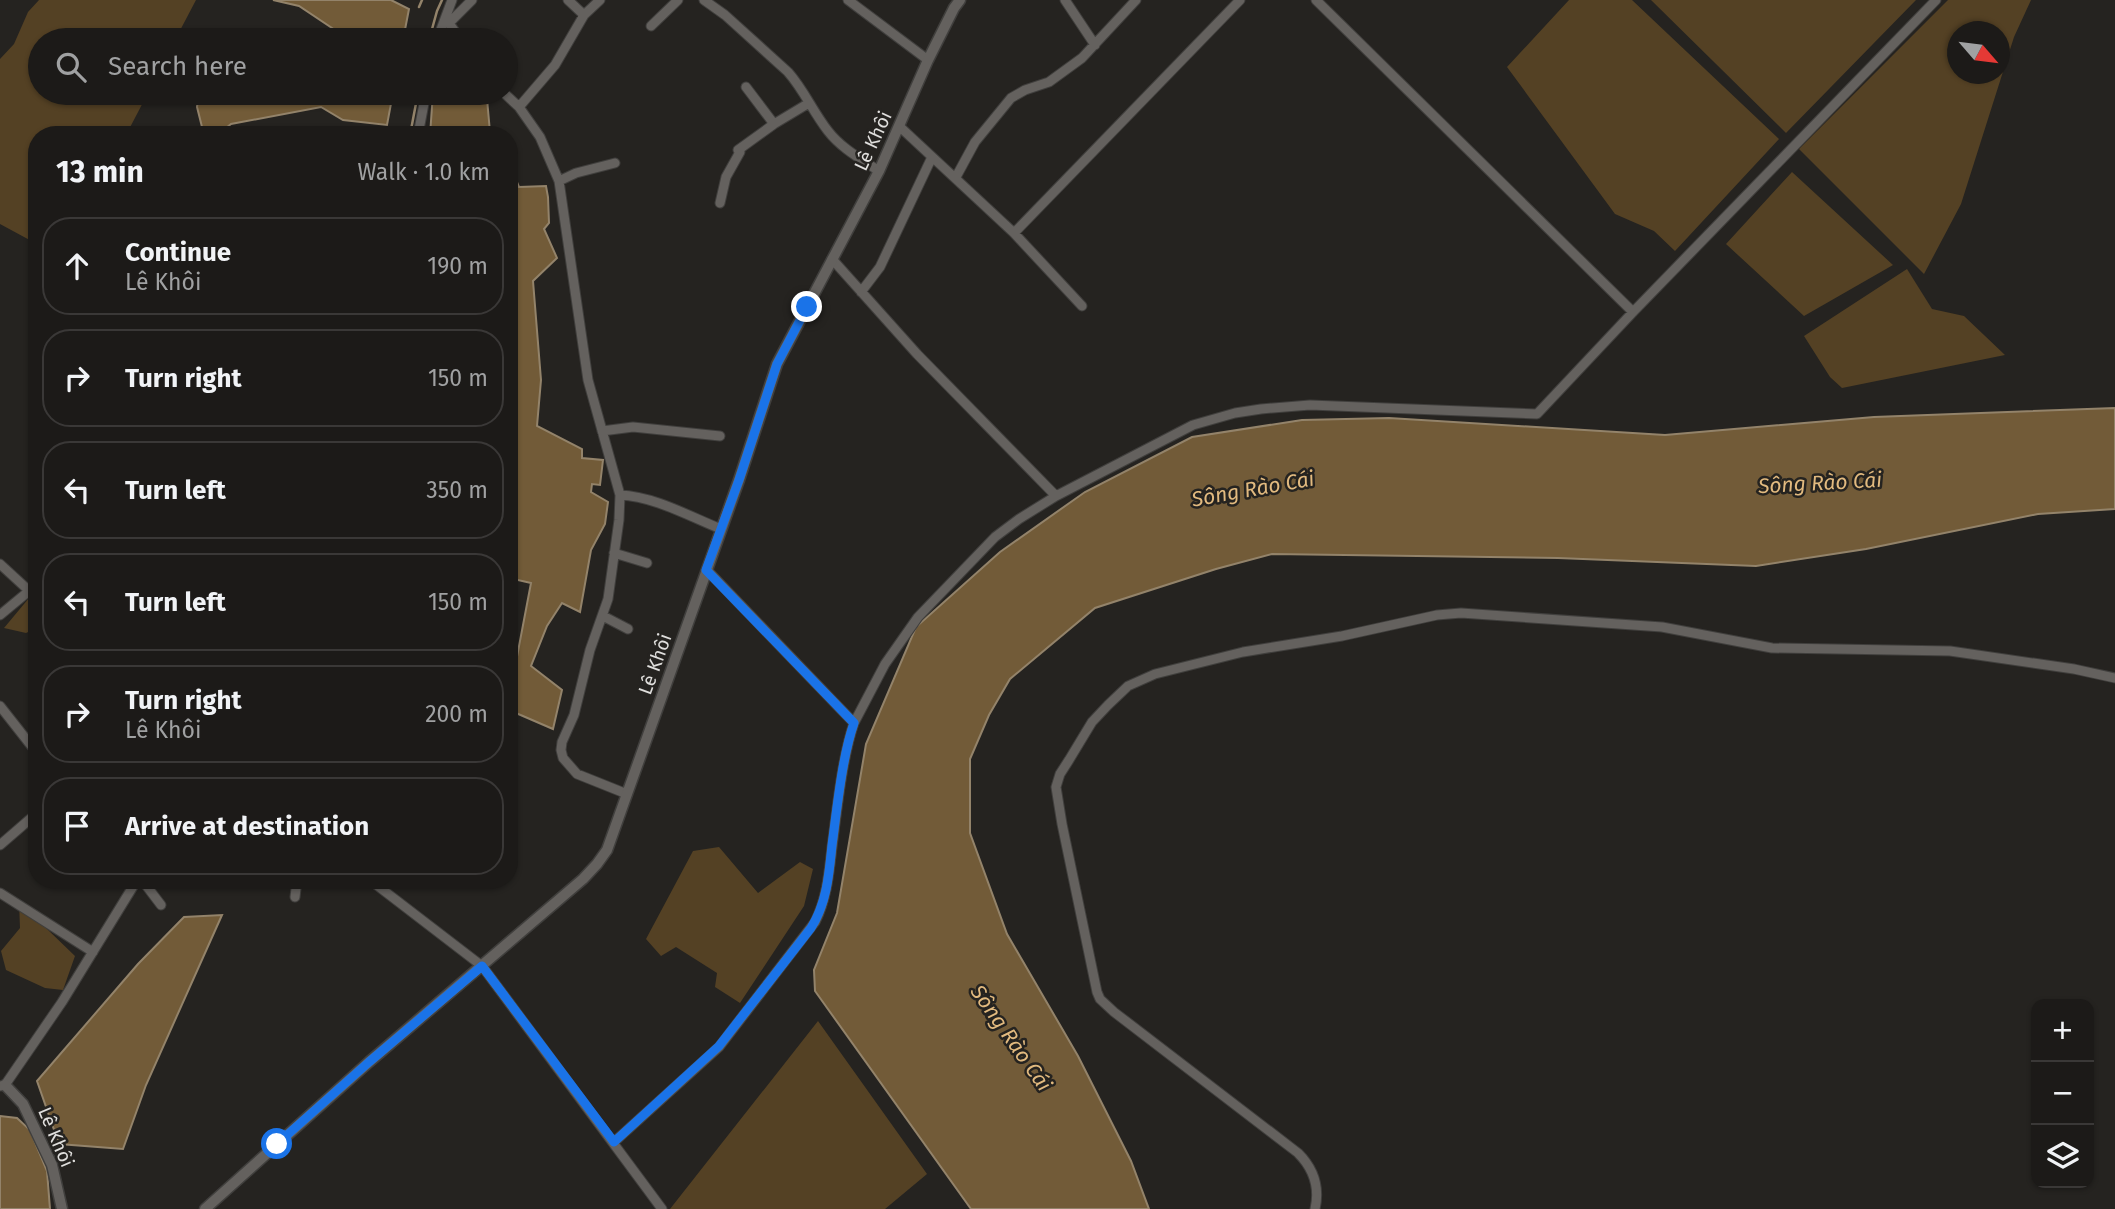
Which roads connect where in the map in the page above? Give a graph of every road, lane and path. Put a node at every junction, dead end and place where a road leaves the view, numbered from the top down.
1 (452, 0) edge
2 (471, 0) edge
3 (568, 0) edge
4 (600, 0) edge
5 (678, 0) edge
6 (704, 0) edge
7 (848, 0) edge
8 (960, 0) edge
9 (1065, 0) edge
10 (1136, 0) edge
11 (1240, 0) edge
12 (1318, 0) edge
13 (1936, 0) edge
14 (584, 15) junction
15 (447, 20) junction
16 (651, 26) dead end
17 (443, 28) edge
18 (453, 28) edge
19 (1095, 45) junction
20 (928, 60) junction
21 (746, 87) dead end
22 (809, 103) junction
23 (424, 105) edge
24 (519, 107) joint
25 (774, 124) junction
26 (420, 126) edge
27 (899, 126) junction
28 (932, 156) junction
29 (615, 163) dead end
30 (879, 171) junction
31 (956, 177) junction
32 (559, 181) junction
33 (720, 203) dead end
34 (1014, 233) junction
35 (832, 259) junction
36 (861, 292) junction
37 (1082, 306) dead end
38 (1633, 312) junction
39 (602, 431) junction
40 (720, 436) dead end
41 (620, 495) junction
42 (1056, 496) junction
43 (720, 529) junction
44 (614, 553) junction
45 (647, 563) dead end
46 (0, 564) edge
47 (706, 570) junction
48 (28, 589) edge
49 (28, 591) edge
50 (0, 615) edge
51 (603, 616) junction
52 (628, 629) dead end
53 (2115, 678) edge
54 (0, 706) edge
55 (854, 723) junction
56 (28, 742) edge
57 (627, 794) junction
58 (28, 822) edge
59 (0, 845) edge
60 (134, 889) edge
61 (148, 889) edge
62 (296, 889) edge
63 (382, 889) edge
64 (0, 893) edge
65 (295, 897) dead end
66 (161, 905) dead end
67 (93, 952) junction
68 (482, 966) junction
69 (3, 1085) edge
70 (614, 1142) junction
71 (62, 1209) edge
72 (205, 1209) edge
73 (662, 1209) edge
74 (1315, 1209) edge

1 - 15 street
2 - 15 street
3 - 14 street
4 - 14 street
5 - 16 street
6 - 22 street
7 - 20 street
8 - 20 street, Lê Khôi
9 - 19 street
10 - 19 street
11 - 34 street
12 - 38 street
13 - 38 street
14 - 24 street
15 - 17 street
15 - 18 street
19 - 31 street
20 - 27 street, Lê Khôi
21 - 25 street
22 - 25 street
22 - 30 street
23 - 26 street
24 - 32 street
25 - 33 street
27 - 28 street
27 - 30 street, Lê Khôi
28 - 31 street
28 - 36 street
29 - 32 street
30 - 35 street, Lê Khôi
31 - 34 street
32 - 39 street
34 - 37 street
35 - 36 street
35 - 43 street, Lê Khôi
36 - 42 street
38 - 42 street
39 - 40 street
39 - 41 street
41 - 43 street
41 - 44 street
42 - 55 street
43 - 47 street, Lê Khôi
44 - 45 street
44 - 51 street
46 - 48 street
47 - 55 street
47 - 57 street, Lê Khôi
49 - 50 street
51 - 52 street
51 - 57 street
53 - 74 street
54 - 56 street
55 - 70 street
57 - 68 street, Lê Khôi
58 - 59 street
60 - 67 street
61 - 66 street
62 - 65 street
63 - 68 street
64 - 67 street
67 - 69 street
68 - 70 street
68 - 72 street, Lê Khôi
69 - 71 street, Lê Khôi
70 - 73 street

